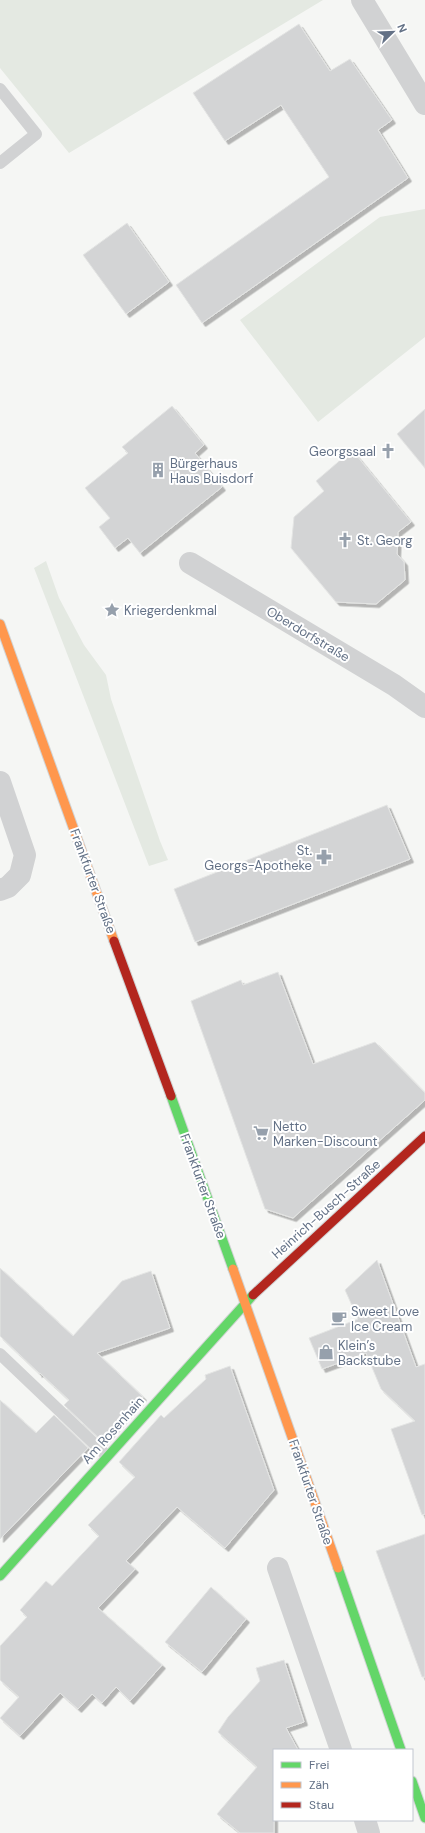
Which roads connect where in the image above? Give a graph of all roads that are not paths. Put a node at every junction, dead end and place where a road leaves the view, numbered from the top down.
1 (367, 2) edge
2 (0, 89) edge
3 (425, 104) edge
4 (0, 163) edge
5 (190, 563) dead end
6 (0, 624) edge
7 (425, 706) edge
8 (0, 782) edge
9 (0, 890) edge
10 (425, 1136) edge
11 (245, 1302) junction
12 (0, 1354) edge
13 (107, 1456) junction
14 (278, 1568) dead end
15 (0, 1576) edge
16 (341, 1749) edge
17 (401, 1749) edge
18 (413, 1784) edge
19 (425, 1818) edge
20 (365, 1821) edge
21 (369, 1833) edge

1 - 3 street
2 - 4 lane
5 - 7 street, Oberdorfstraße
6 - 11 main road, Frankfurter Straße
8 - 9 street
10 - 11 main road, Heinrich-Busch-Straße
11 - 13 main road, Am Rosenhain
11 - 17 main road, Frankfurter Straße
12 - 13 lane
13 - 15 main road, Am Rosenhain
14 - 16 street
18 - 19 main road
20 - 21 street

